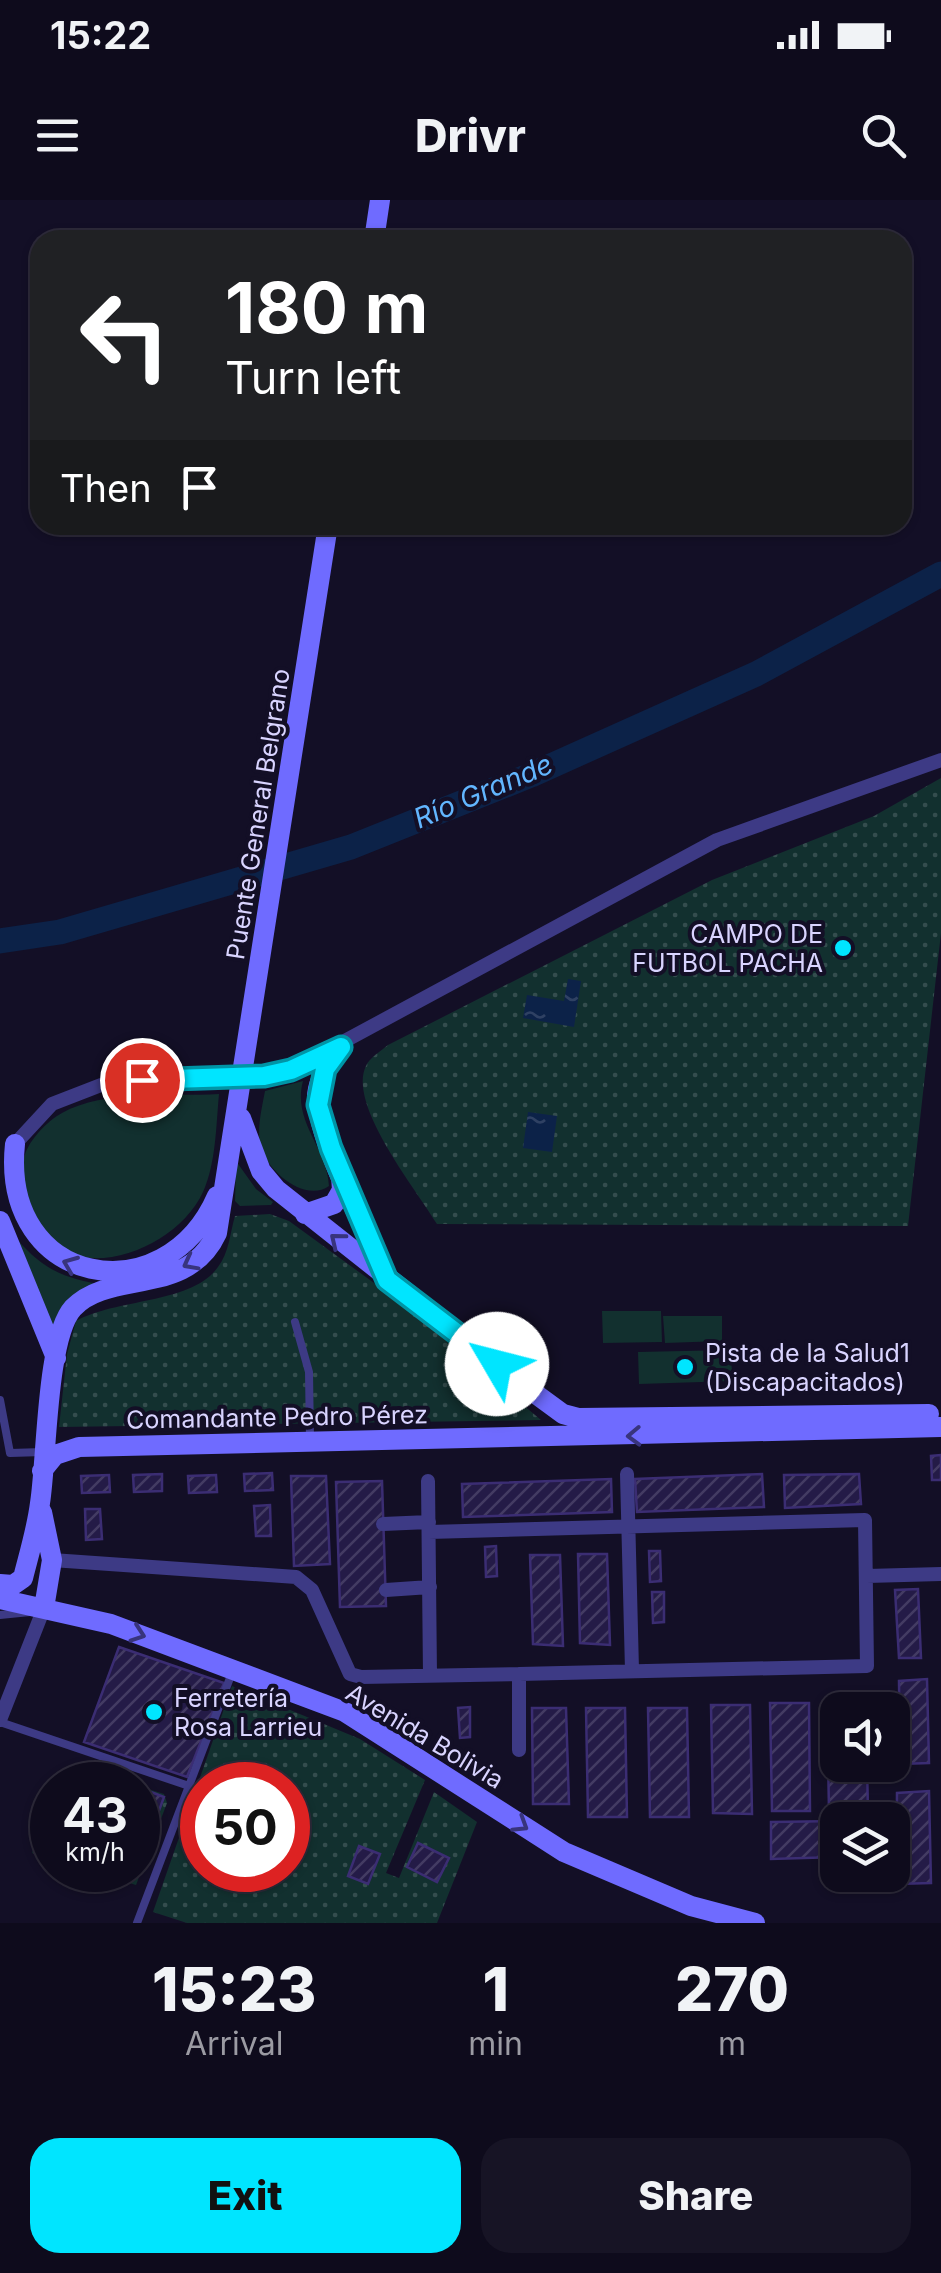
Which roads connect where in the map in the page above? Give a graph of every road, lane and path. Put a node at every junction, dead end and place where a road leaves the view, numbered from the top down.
1 (380, 200) edge
2 (376, 230) edge
3 (326, 535) edge
4 (941, 760) edge
5 (341, 1047) junction
6 (239, 1110) junction
7 (16, 1144) junction
8 (341, 1174) junction
9 (0, 1176) edge
10 (226, 1176) junction
11 (304, 1214) junction
12 (0, 1222) edge
13 (387, 1280) junction
14 (296, 1322) dead end
15 (57, 1360) junction
16 (497, 1364) tunnel mouth
17 (533, 1392) tunnel mouth
18 (0, 1400) edge
19 (941, 1414) edge
20 (3, 1423) edge
21 (941, 1427) edge
22 (310, 1440) junction
23 (43, 1461) junction
24 (626, 1474) dead end
25 (428, 1481) dead end
26 (40, 1504) junction
27 (384, 1524) dead end
28 (429, 1527) junction
29 (629, 1528) junction
30 (52, 1560) junction
31 (941, 1574) edge
32 (867, 1576) junction
33 (430, 1587) junction
34 (4, 1589) edge
35 (386, 1590) dead end
36 (44, 1608) junction
37 (0, 1615) edge
38 (234, 1668) junction
39 (632, 1670) junction
40 (430, 1674) junction
41 (520, 1674) junction
42 (0, 1721) edge
43 (519, 1750) dead end
44 (201, 1762) edge
45 (180, 1783) edge
46 (180, 1817) edge
47 (685, 1915) edge
48 (137, 1923) edge
49 (755, 1923) edge

1 - 2 main road
3 - 6 main road, Puente General Belgrano
4 - 5 street
5 - 7 street
5 - 8 main road
6 - 10 main road, Puente General Belgrano
6 - 11 main road
7 - 9 main road
10 -> 7 main road
8 - 11 main road
8 - 13 main road
10 -> 15 main road
13 -> 11 main road
12 - 15 main road
13 - 16 main road
14 - 22 lane
15 - 23 main road
17 - 19 main road
18 - 20 lane
20 - 23 lane
21 -> 22 main road, Comandante Pedro Pérez
22 - 23 main road, Comandante Pedro Pérez
23 - 26 main road
24 - 29 street
25 - 28 street
26 - 30 main road
26 - 34 main road
27 - 28 street
28 - 29 street
28 - 33 street
29 - 32 street
29 - 39 street
30 - 36 main road
30 - 40 street
31 - 32 street
32 - 39 street
33 - 35 street
33 - 40 street
34 - 36 main road, Avenida Bolivia
36 - 37 lane
36 -> 38 main road, Avenida Bolivia
36 - 42 street
38 - 44 lane
38 -> 47 main road, Avenida Bolivia
39 - 41 street
40 - 41 street
41 - 43 street
42 - 45 lane
46 - 48 lane
47 - 49 main road, Avenida Bolivia

